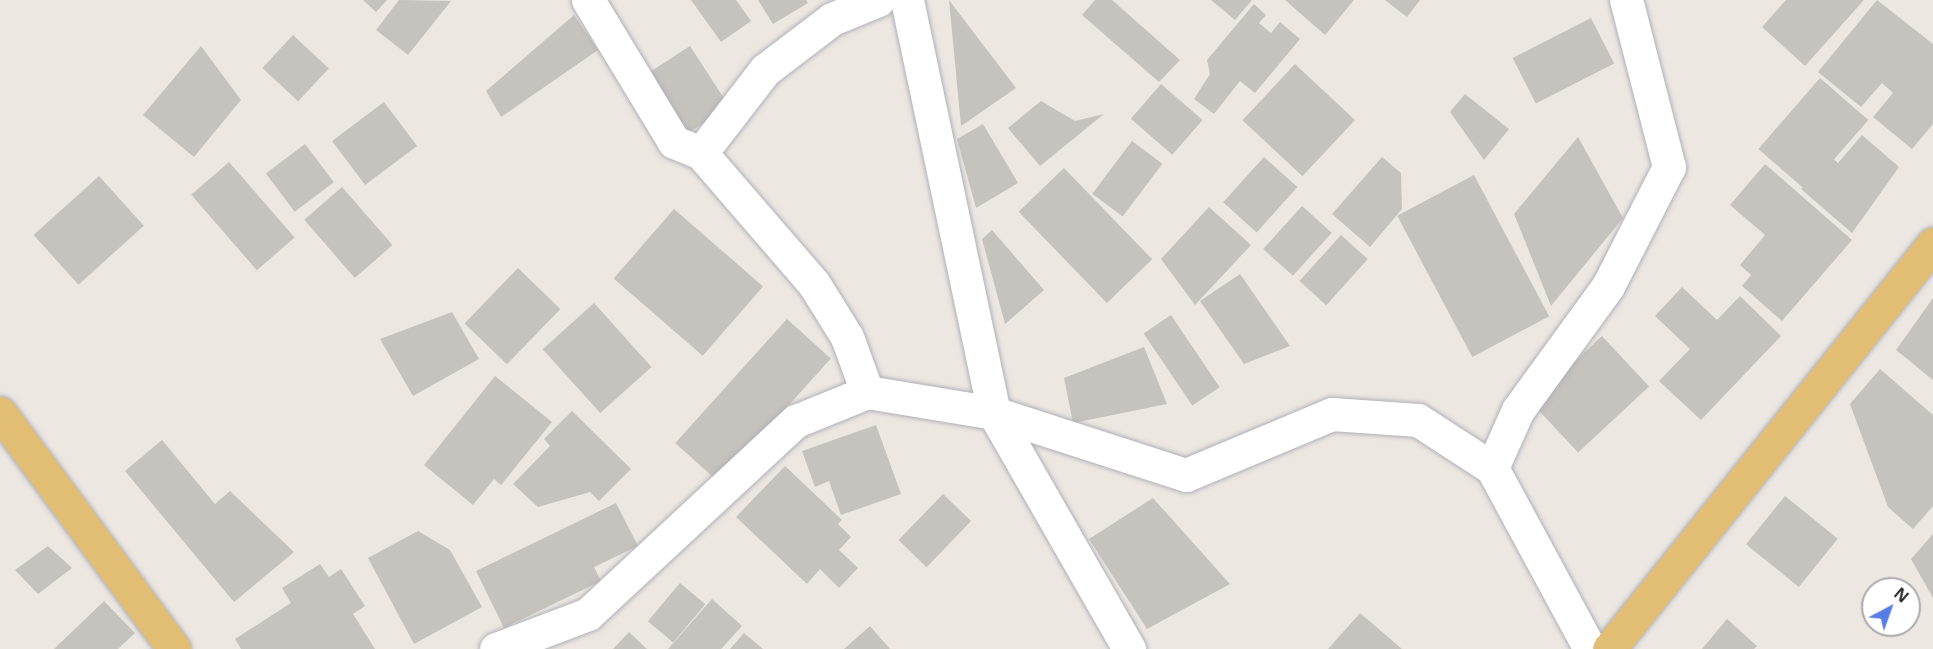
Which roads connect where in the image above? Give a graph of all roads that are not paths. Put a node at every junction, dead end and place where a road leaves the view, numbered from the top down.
1 (588, 0) edge
2 (878, 0) edge
3 (907, 0) edge
4 (1626, 0) edge
5 (700, 153) junction
6 (1933, 244) edge
7 (867, 392) junction
8 (0, 413) edge
9 (994, 413) junction
10 (1492, 468) junction
11 (174, 649) edge
12 (496, 649) edge
13 (1129, 649) edge
14 (1590, 649) edge
15 (1609, 649) edge

1 - 5 street
2 - 5 street
3 - 9 street
4 - 10 street
5 - 7 street
6 - 15 main road
7 - 9 street
7 - 12 street
8 - 11 main road
9 - 10 street
9 - 13 street
10 - 14 street

